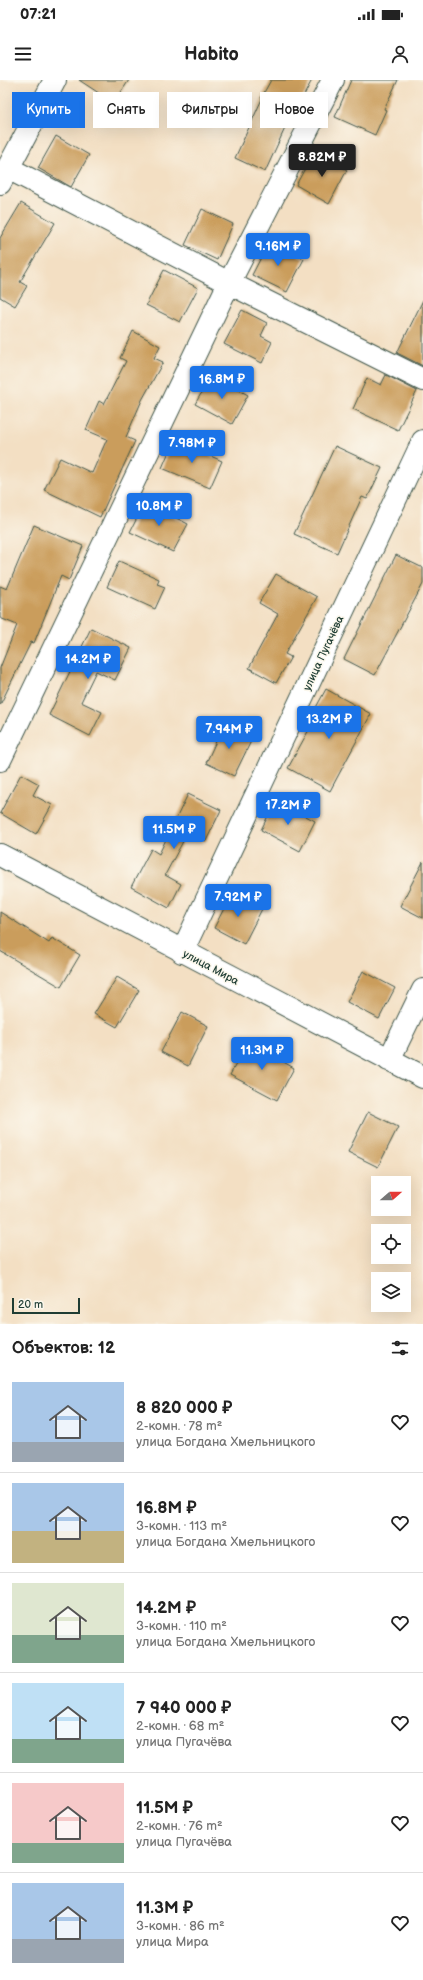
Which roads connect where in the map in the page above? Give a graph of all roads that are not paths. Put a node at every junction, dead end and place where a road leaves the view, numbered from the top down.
1 (55, 80) edge
2 (333, 80) edge
3 (4, 176) edge
4 (229, 283) junction
5 (423, 380) edge
6 (423, 441) edge
7 (0, 760) edge
8 (0, 855) edge
9 (182, 952) junction
10 (423, 990) edge
11 (389, 1060) junction
12 (423, 1077) edge

1 - 3 street
2 - 4 street
3 - 4 street
4 - 5 street
4 - 7 street
6 - 9 street, улица Пугачёва
8 - 9 street, улица Мира
9 - 11 street, улица Мира
10 - 11 street
11 - 12 street, улица Мира

